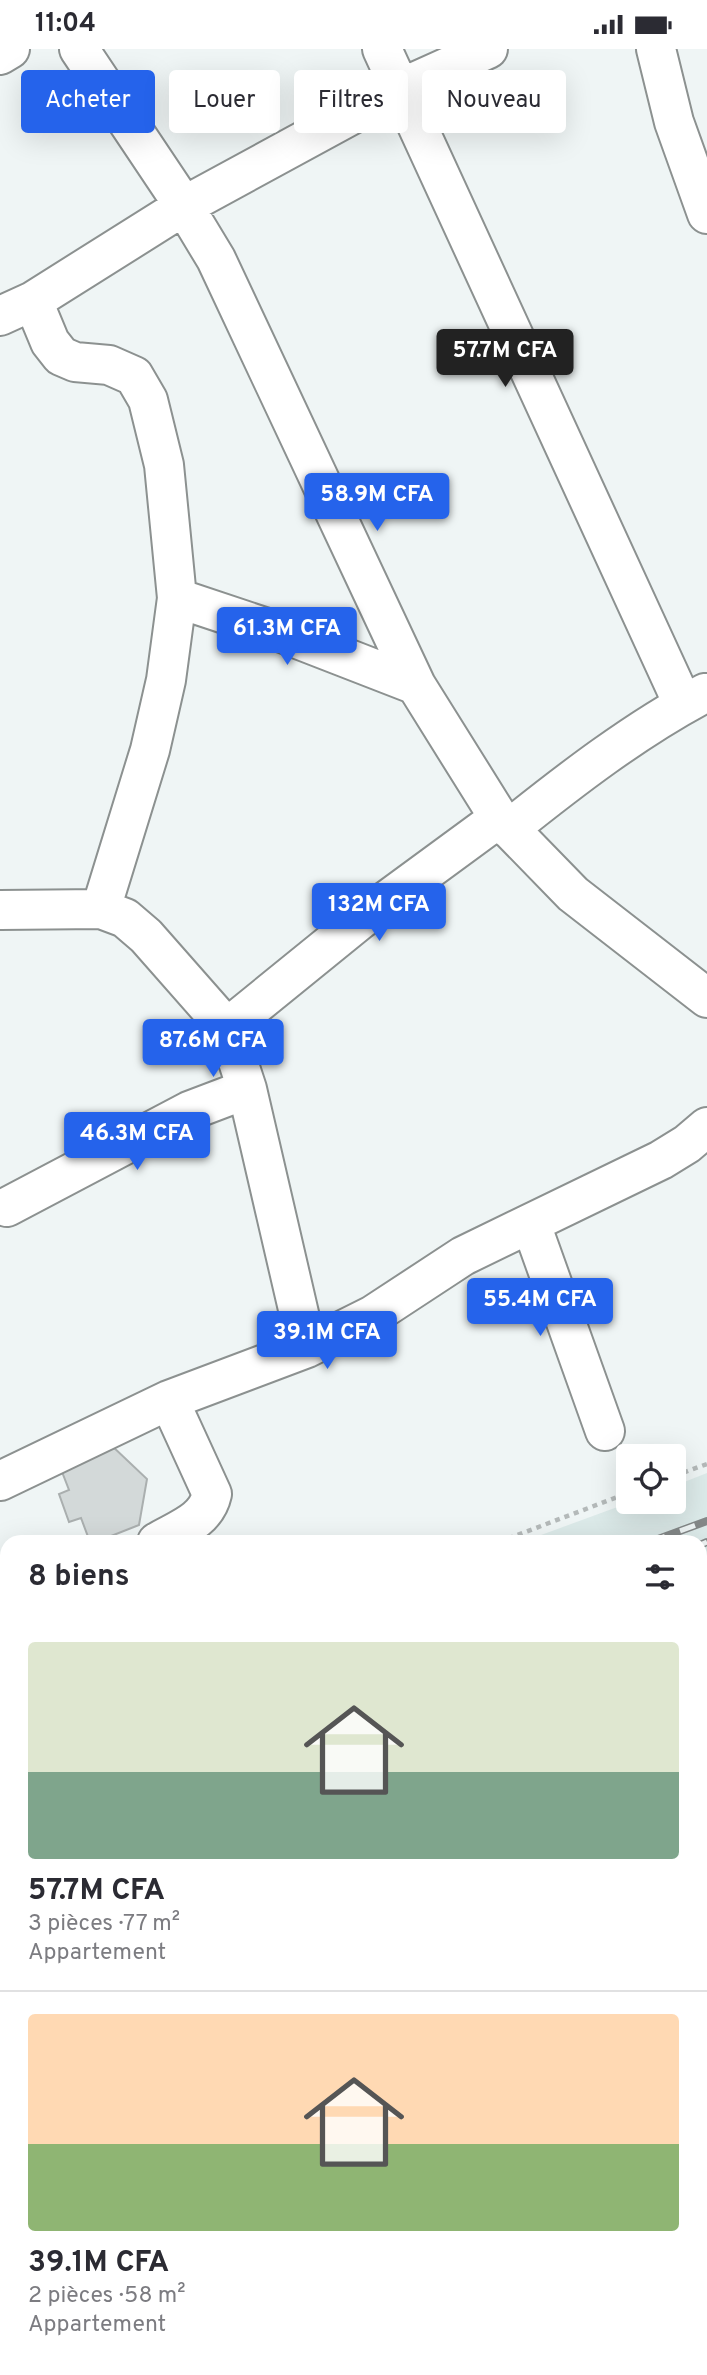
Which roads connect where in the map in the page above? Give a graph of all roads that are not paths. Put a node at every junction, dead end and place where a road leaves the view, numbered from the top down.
1 (10, 49) edge
2 (79, 49) edge
3 (382, 49) edge
4 (488, 49) edge
5 (656, 49) edge
6 (0, 55) edge
7 (391, 70) edge
8 (408, 85) edge
9 (408, 108) edge
10 (318, 133) edge
11 (184, 206) junction
12 (707, 214) edge
13 (17, 308) edge
14 (177, 598) junction
15 (416, 685) junction
16 (695, 698) edge
17 (504, 824) junction
18 (100, 909) junction
19 (0, 910) edge
20 (707, 998) edge
21 (227, 1028) junction
22 (247, 1090) junction
23 (707, 1127) edge
24 (7, 1207) dead end
25 (531, 1224) junction
26 (307, 1348) junction
27 (169, 1400) junction
28 (605, 1431) dead end
29 (0, 1481) edge
30 (169, 1535) edge

1 - 6 main road
2 - 11 main road
3 - 7 main road
4 - 8 main road
5 - 12 main road
9 - 16 main road
10 - 11 main road
11 - 13 main road
11 - 15 main road
13 - 14 main road
14 - 15 main road
14 - 18 main road
15 - 17 main road
16 - 17 main road
17 - 20 main road
17 - 21 main road
18 - 19 main road
18 - 21 main road
21 - 22 main road
22 - 24 main road
22 - 26 main road
23 - 25 main road
25 - 26 main road
25 - 28 main road
26 - 27 main road
27 - 29 main road
27 - 30 main road

